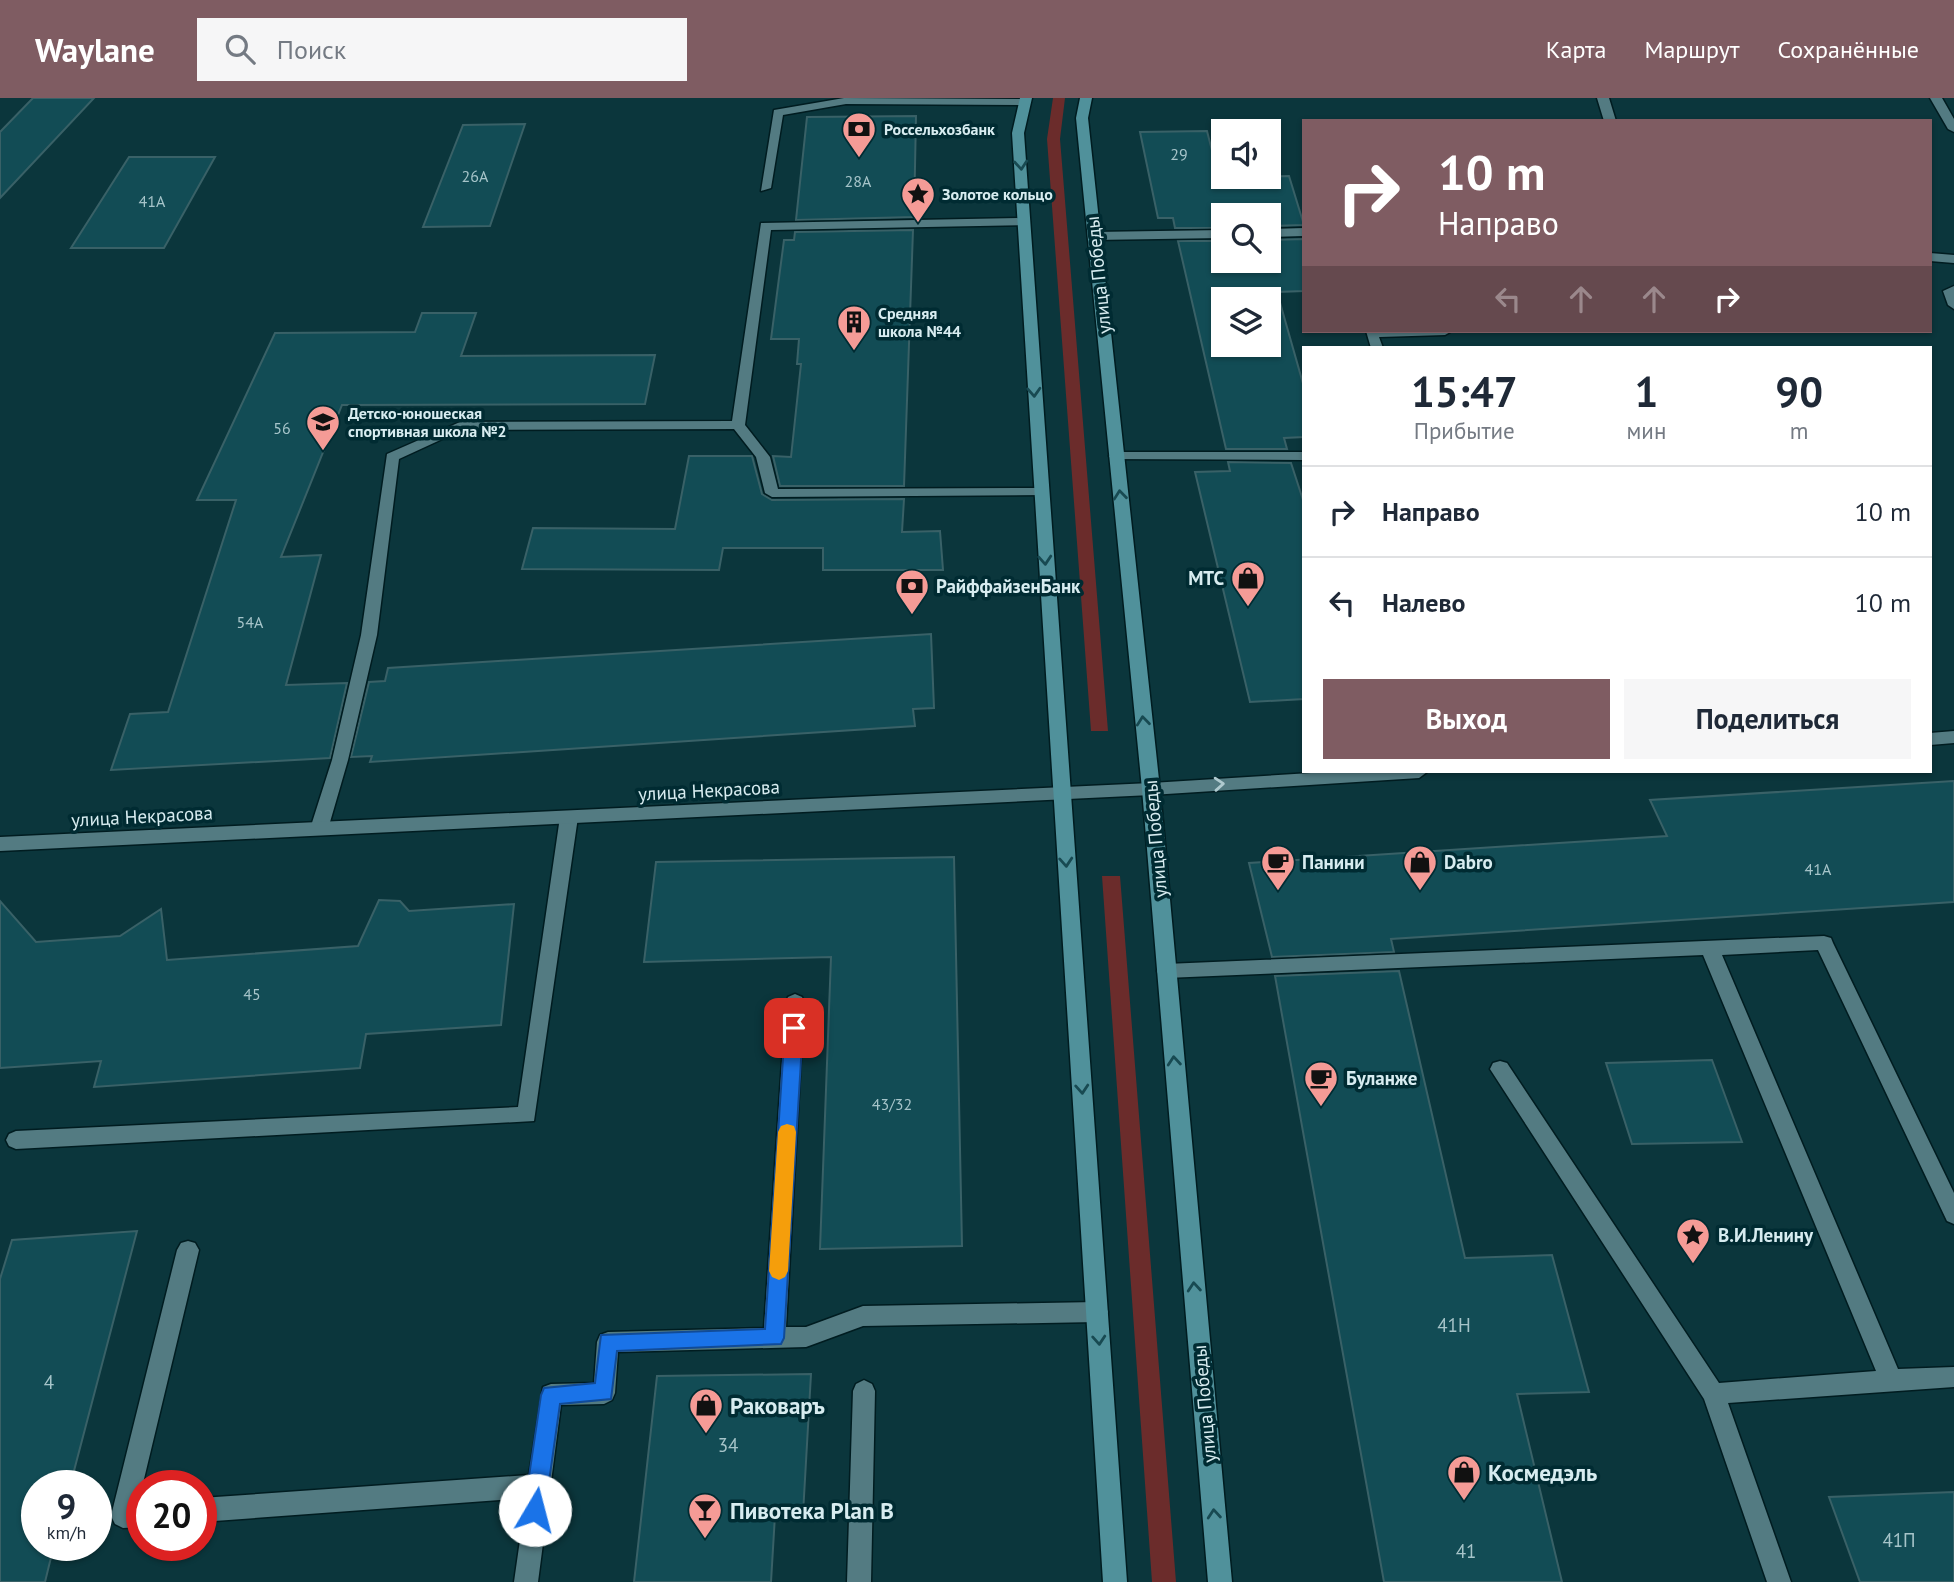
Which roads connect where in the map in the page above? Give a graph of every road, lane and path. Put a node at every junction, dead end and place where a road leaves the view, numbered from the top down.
1 (1086, 98) edge
2 (1603, 98) edge
3 (1936, 98) edge
4 (1025, 100) edge
5 (1608, 119) edge
6 (1954, 129) edge
7 (765, 188) dead end
8 (1024, 222) junction
9 (1302, 232) edge
10 (1281, 233) edge
11 (1211, 234) edge
12 (1094, 236) junction
13 (1932, 257) edge
14 (1954, 259) edge
15 (1954, 290) edge
16 (1954, 305) edge
17 (738, 425) junction
18 (1116, 456) junction
19 (1302, 456) edge
20 (1040, 492) junction
21 (1954, 737) edge
22 (1932, 739) edge
23 (1403, 773) edge
24 (1151, 789) junction
25 (1062, 794) junction
26 (569, 817) junction
27 (319, 829) junction
28 (0, 844) edge
29 (1710, 949) junction
30 (1166, 971) junction
31 (795, 1002) dead end
32 (1500, 1069) dead end
33 (16, 1140) dead end
34 (1954, 1215) edge
35 (188, 1250) dead end
36 (1097, 1312) junction
37 (774, 1338) junction
38 (1954, 1377) edge
39 (1891, 1380) junction
40 (864, 1391) dead end
41 (1713, 1394) junction
42 (133, 1470) edge
43 (538, 1486) junction
44 (126, 1500) edge
45 (217, 1509) edge
46 (126, 1516) edge
47 (526, 1582) edge
48 (859, 1582) edge
49 (1115, 1582) edge
50 (1220, 1582) edge
51 (1779, 1582) edge

1 - 12 main road, улица Победы
2 - 5 street
3 - 6 street
4 - 7 street
4 -> 8 main road
8 - 17 street
8 -> 20 main road
9 - 10 street
11 - 12 street
12 - 18 main road, улица Победы
13 - 14 street
15 - 16 street
17 - 20 street
17 - 27 street
18 - 19 street
24 -> 18 main road, улица Победы
20 -> 25 main road
21 - 22 street
24 -> 23 street, улица Некрасова
24 - 25 street, улица Некрасова
24 - 30 main road, улица Победы
25 - 26 street, улица Некрасова
25 -> 36 main road
26 - 27 street, улица Некрасова
26 - 33 street
27 - 28 street, улица Некрасова
29 - 30 street
29 - 34 street
29 - 39 street
50 -> 30 main road, улица Победы
31 - 37 street
32 - 41 street
35 - 42 street
36 - 37 street
36 -> 49 main road
37 - 43 street
38 - 39 street
39 - 41 street
40 - 48 street
41 - 51 street
43 - 45 street
43 - 47 street
44 - 46 street

